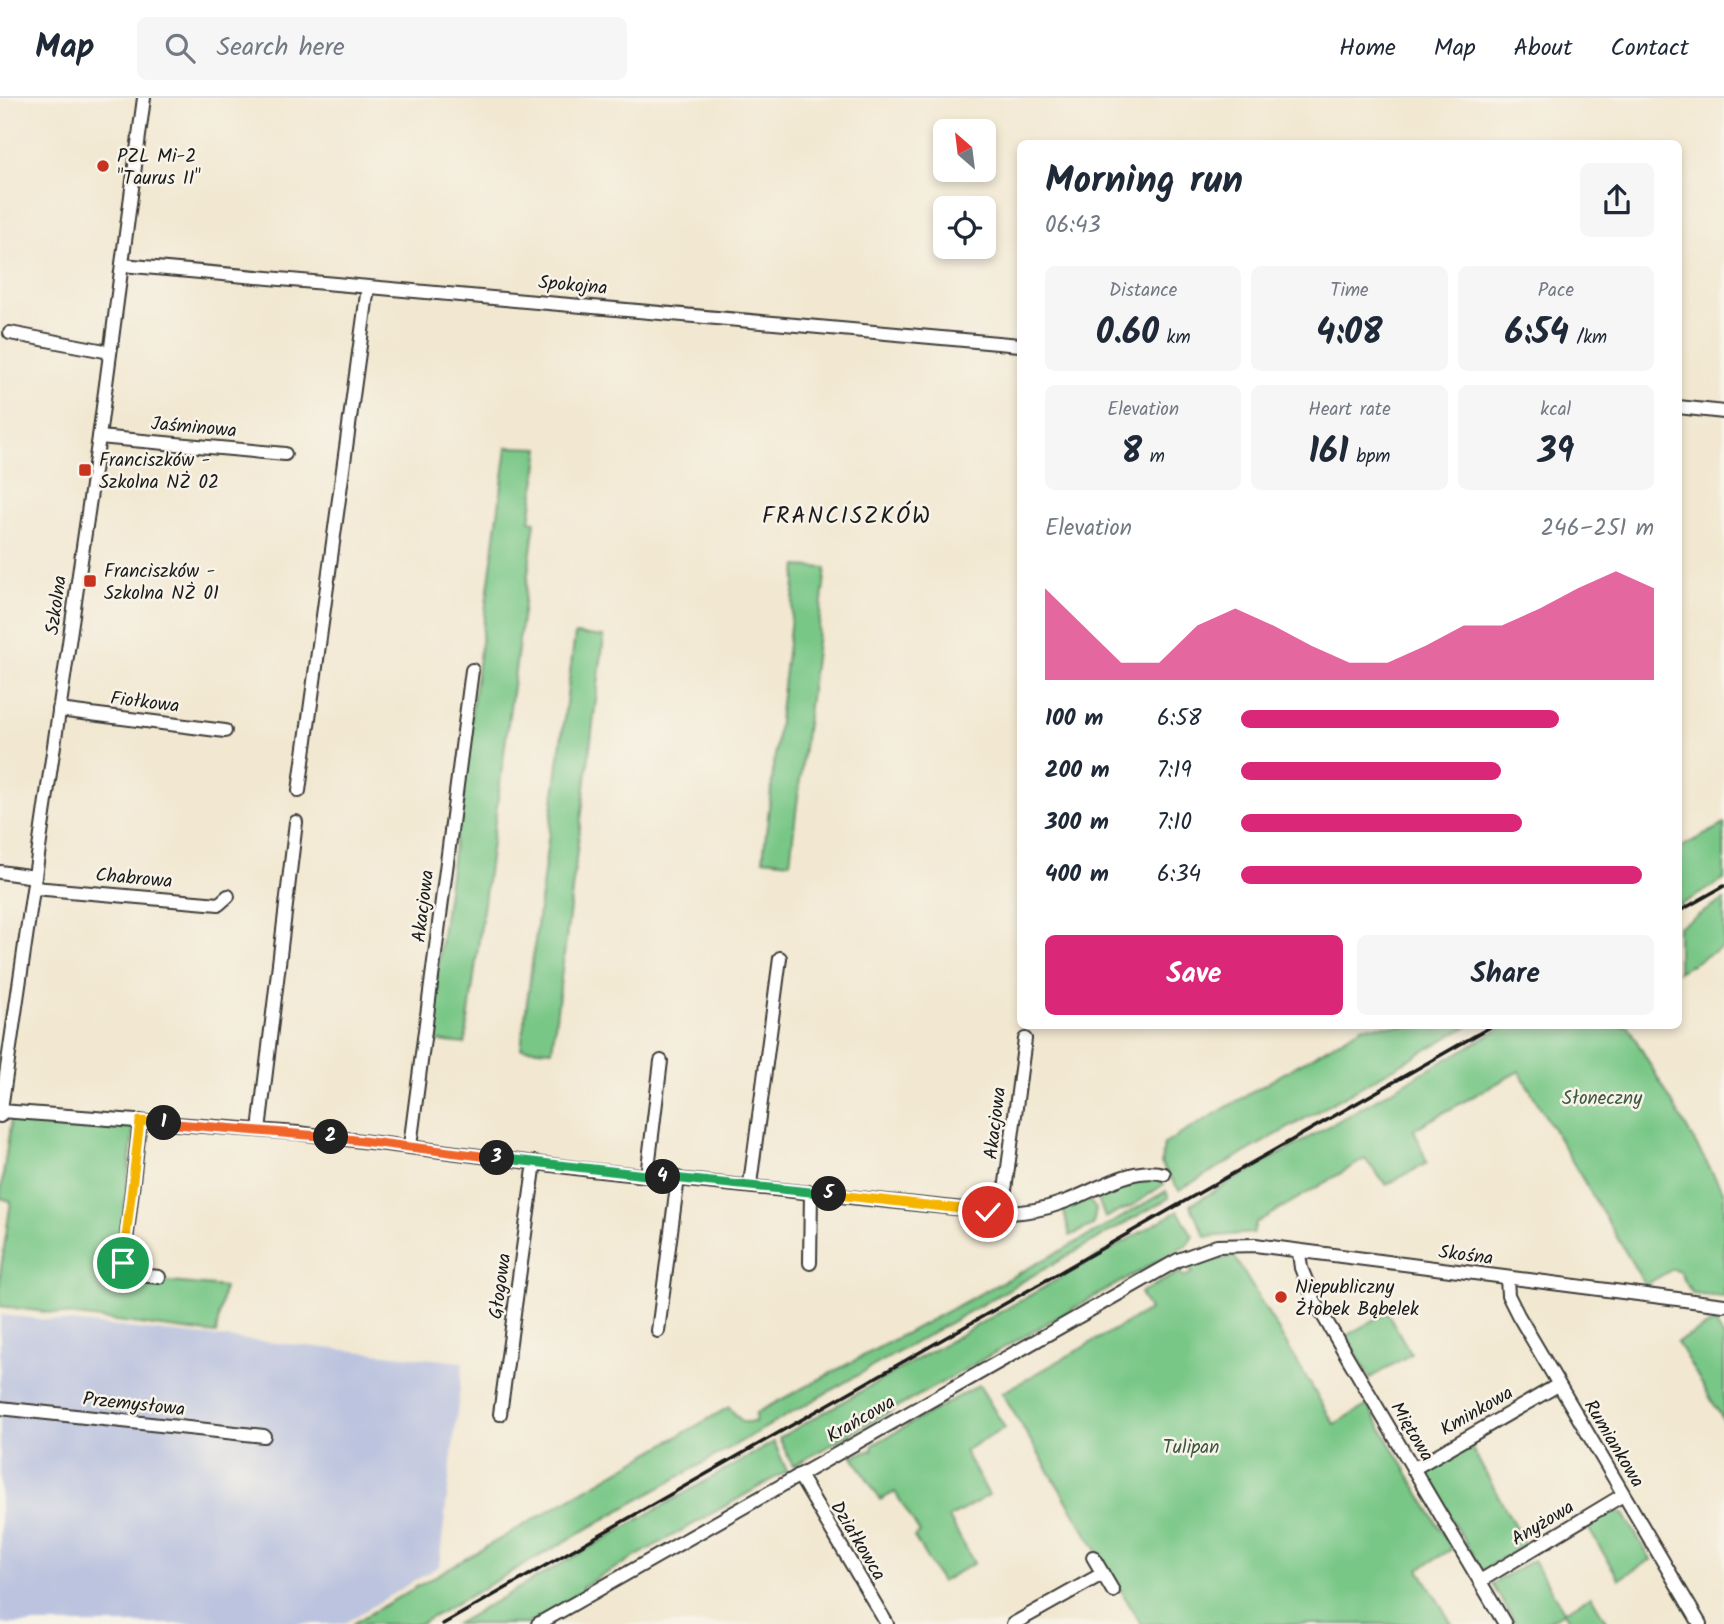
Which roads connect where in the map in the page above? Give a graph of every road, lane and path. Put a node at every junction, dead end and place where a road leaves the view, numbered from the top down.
1 (144, 98) edge
2 (122, 265) junction
3 (368, 287) junction
4 (10, 333) dead end
5 (1017, 345) edge
6 (110, 352) junction
7 (1682, 407) edge
8 (1724, 412) edge
9 (99, 437) junction
10 (285, 454) dead end
11 (472, 670) dead end
12 (60, 710) junction
13 (225, 731) dead end
14 (299, 790) dead end
15 (296, 822) dead end
16 (0, 872) edge
17 (35, 883) junction
18 (228, 896) dead end
19 (780, 958) dead end
20 (1025, 1039) dead end
21 (662, 1061) dead end
22 (1, 1111) edge
23 (0, 1117) edge
24 (140, 1121) junction
25 (259, 1130) junction
26 (410, 1146) junction
27 (535, 1163) junction
28 (1164, 1174) dead end
29 (647, 1176) junction
30 (678, 1178) junction
31 (750, 1184) junction
32 (811, 1192) junction
33 (1002, 1213) junction
34 (1203, 1250) joint
35 (1299, 1253) junction
36 (810, 1263) dead end
37 (159, 1277) dead end
38 (1507, 1279) junction
39 (1724, 1305) edge
40 (659, 1331) dead end
41 (1559, 1385) junction
42 (0, 1408) edge
43 (500, 1414) dead end
44 (264, 1436) dead end
45 (1413, 1469) junction
46 (799, 1475) junction
47 (1623, 1495) junction
48 (1093, 1557) dead end
49 (1102, 1574) junction
50 (1480, 1581) junction
51 (1113, 1591) dead end
52 (1694, 1622) edge
53 (538, 1624) edge
54 (887, 1624) edge
55 (1013, 1624) edge
56 (1505, 1624) edge

1 - 2 street, Szkolna
2 - 3 street, Spokojna
2 - 6 street, Szkolna
3 - 5 street, Spokojna
3 - 14 street
4 - 6 street
6 - 9 street, Szkolna
7 - 8 street
9 - 10 street, Jaśminowa
9 - 12 street, Szkolna
11 - 26 street, Akacjowa
12 - 13 street, Fiołkowa
12 - 17 street, Szkolna
15 - 25 street
16 - 17 street, Chabrowa
17 - 18 street, Chabrowa
17 - 22 street, Szkolna
19 - 31 street
20 - 33 street, Akacjowa
21 - 29 street
22 - 23 street, Szkolna
22 - 24 street
24 - 25 street
24 - 37 street
25 - 26 street
26 - 27 street
27 - 29 street
27 - 43 street, Głogowa
28 - 33 street
29 - 30 street
30 - 31 street
30 - 40 street
31 - 32 street
32 - 33 street
32 - 36 street
34 - 35 street, Skośna
34 - 46 street, Krańcowa
35 - 38 street, Skośna
35 - 45 street, Miętowa
38 - 39 street, Skośna
38 - 41 street, Rumiankowa
41 - 45 street, Kminkowa
41 - 47 street, Rumiankowa
42 - 44 street, Przemysłowa
45 - 50 street, Miętowa
46 - 53 street, Krańcowa
46 - 54 street, Działkowca
47 - 50 street, Anyżowa
47 - 52 street, Rumiankowa
48 - 49 street
49 - 51 street
49 - 55 street
50 - 56 street, Miętowa

